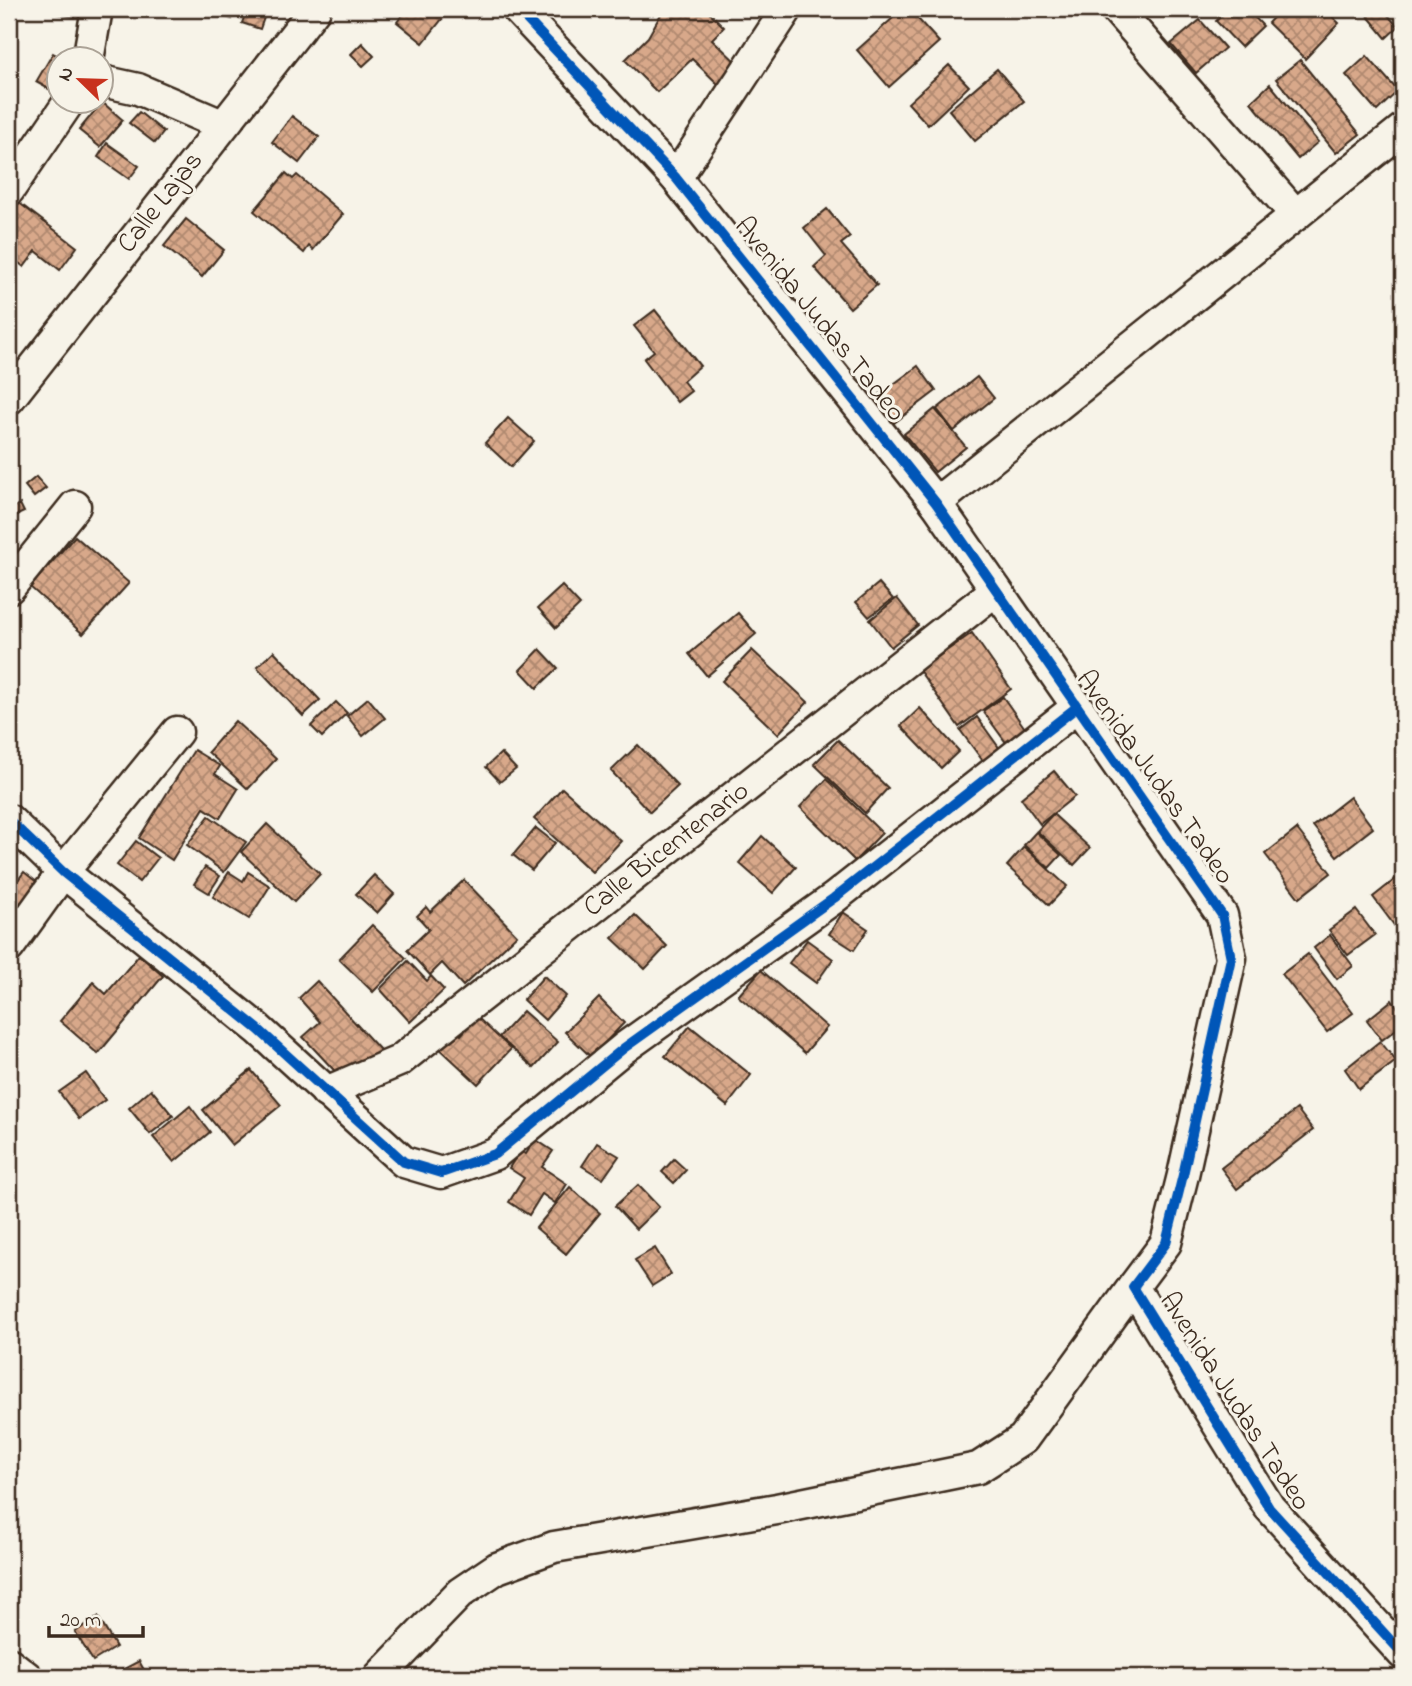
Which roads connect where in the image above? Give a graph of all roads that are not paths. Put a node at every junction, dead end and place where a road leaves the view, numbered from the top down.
1 (97, 9) edge
2 (315, 9) edge
3 (517, 9) edge
4 (788, 9) edge
5 (1116, 9) edge
6 (90, 46) edge
7 (116, 84) edge
8 (59, 116) edge
9 (222, 125) junction
10 (1403, 129) edge
11 (676, 178) junction
12 (9, 190) edge
13 (1296, 215) junction
14 (9, 399) edge
15 (936, 503) junction
16 (75, 506) dead end
17 (9, 587) edge
18 (996, 590) junction
19 (1077, 706) junction
20 (177, 732) dead end
21 (9, 820) edge
22 (63, 872) junction
23 (9, 947) edge
24 (326, 1092) junction
25 (1133, 1287) junction
26 (1403, 1654) edge
27 (9, 1664) edge
28 (27, 1677) edge
29 (379, 1677) edge

1 - 6 street
2 - 9 street, Calle Lajas
3 - 11 street, Avenida Judas Tadeo
4 - 11 street
5 - 13 street
7 - 9 street
8 - 12 street
9 - 14 street, Calle Lajas
10 - 13 street
11 - 15 street, Avenida Judas Tadeo
13 - 15 street
15 - 18 street, Avenida Judas Tadeo
16 - 17 street
18 - 19 street, Avenida Judas Tadeo
18 - 24 street, Calle Bicentenario
19 - 24 street
19 - 25 street, Avenida Judas Tadeo
20 - 22 street
21 - 22 street
22 - 23 street
22 - 24 street
25 - 26 street, Avenida Judas Tadeo
25 - 29 street
27 - 28 street

